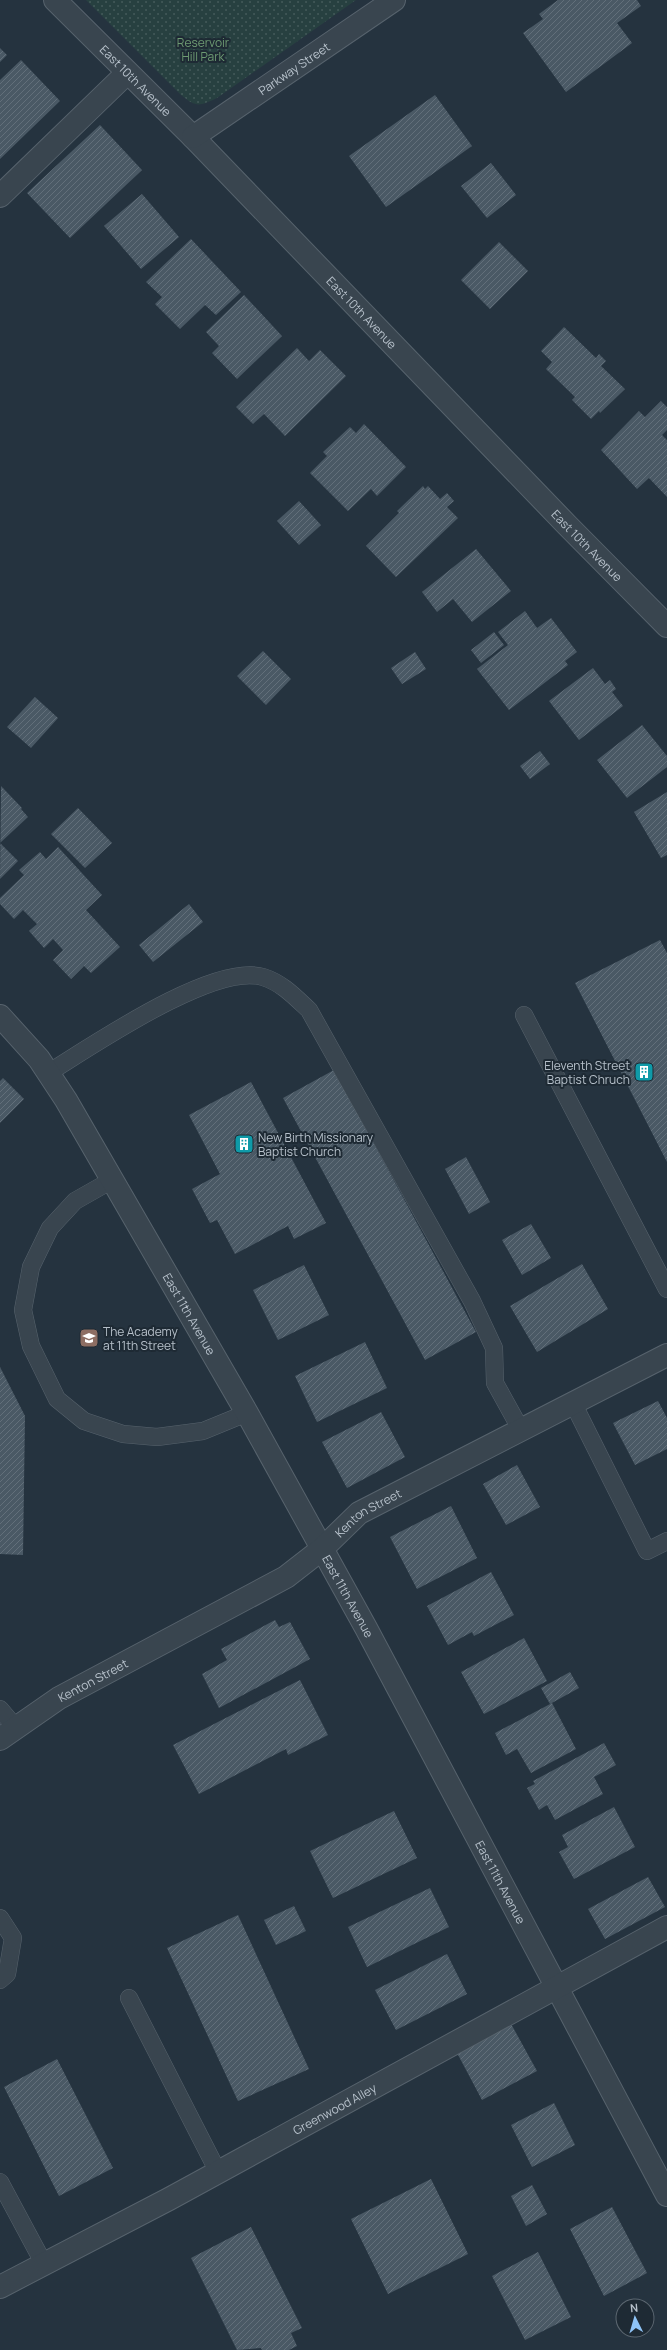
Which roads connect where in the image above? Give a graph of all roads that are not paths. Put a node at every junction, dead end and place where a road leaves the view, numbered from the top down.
1 (55, 0) edge
2 (394, 0) edge
3 (127, 73) junction
4 (193, 137) junction
5 (0, 196) edge
6 (667, 626) edge
7 (524, 1015) dead end
8 (0, 1016) edge
9 (48, 1073) junction
10 (112, 1180) junction
11 (667, 1289) edge
12 (667, 1355) edge
13 (573, 1403) junction
14 (247, 1413) junction
15 (521, 1430) junction
16 (667, 1541) edge
17 (322, 1549) junction
18 (0, 1709) edge
19 (8, 1734) edge
20 (0, 1918) edge
21 (667, 1927) edge
22 (0, 1980) edge
23 (557, 1987) junction
24 (129, 1998) dead end
25 (218, 2172) junction
26 (0, 2182) edge
27 (667, 2195) edge
28 (44, 2264) junction
29 (0, 2287) edge

1 - 3 street, East 10th Avenue
2 - 4 street, Parkway Street
3 - 4 street, East 10th Avenue
3 - 5 street
4 - 6 street, East 10th Avenue
7 - 11 lane
8 - 9 street, East 11th Avenue
9 - 10 street, East 11th Avenue
9 - 15 lane
10 - 14 street, East 11th Avenue
10 - 14 lane
12 - 13 street, Kenton Street
13 - 15 street, Kenton Street
13 - 16 lane
14 - 17 street, East 11th Avenue
15 - 17 street, Kenton Street
17 - 19 street, Kenton Street
17 - 23 street, East 11th Avenue
18 - 19 lane
20 - 22 lane
21 - 23 street, Greenwood Alley
23 - 25 street, Greenwood Alley
23 - 27 street, East 11th Avenue
24 - 25 lane
25 - 28 street, Greenwood Alley
26 - 28 lane
28 - 29 street, Greenwood Alley

